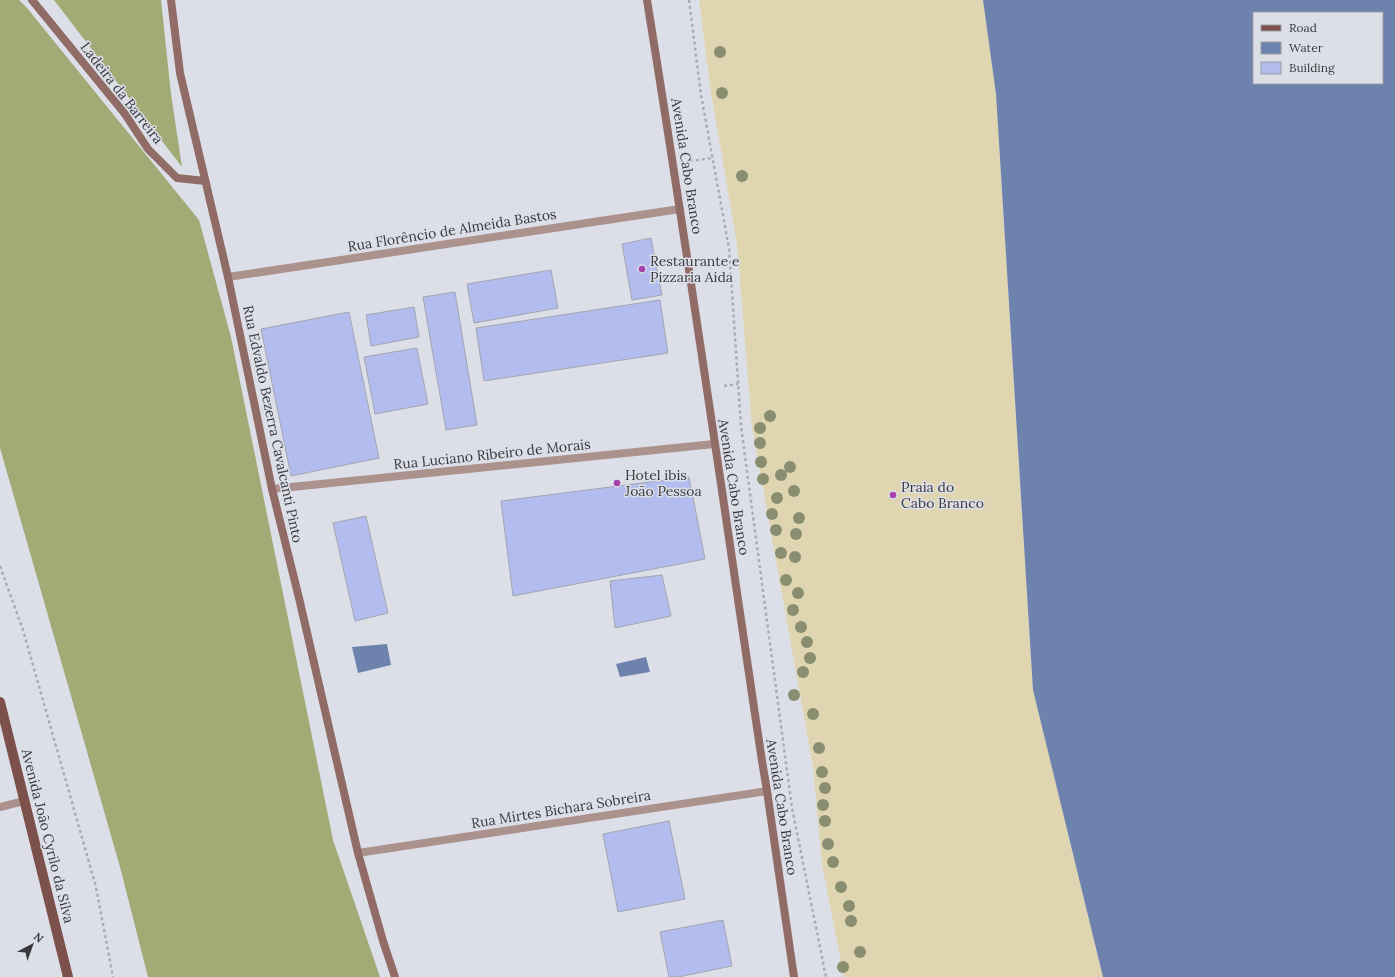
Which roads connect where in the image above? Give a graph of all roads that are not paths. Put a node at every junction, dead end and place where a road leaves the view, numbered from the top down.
1 (32, 0) edge
2 (171, 0) edge
3 (647, 0) edge
4 (206, 181) junction
5 (680, 209) junction
6 (228, 277) junction
7 (714, 444) junction
8 (272, 489) junction
9 (0, 702) edge
10 (768, 791) junction
11 (24, 801) junction
12 (0, 807) edge
13 (358, 853) junction
14 (68, 977) edge
15 (395, 977) edge
16 (794, 977) edge

1 - 4 main road, Ladeira da Barreira
2 - 4 main road, Rua Edvaldo Bezerra Cavalcanti Pinto
3 - 5 main road, Avenida Cabo Branco
4 - 6 main road, Rua Edvaldo Bezerra Cavalcanti Pinto
5 - 6 street, Rua Florêncio de Almeida Bastos
5 - 7 main road, Avenida Cabo Branco
6 - 8 main road, Rua Edvaldo Bezerra Cavalcanti Pinto
7 - 8 street, Rua Luciano Ribeiro de Morais
7 - 10 main road, Avenida Cabo Branco
8 - 13 main road, Rua Edvaldo Bezerra Cavalcanti Pinto
9 - 11 main road, Avenida João Cyrilo da Silva
10 - 13 street, Rua Mirtes Bichara Sobreira
10 - 16 main road, Avenida Cabo Branco
11 - 12 street
11 - 14 main road, Avenida João Cyrilo da Silva
13 - 15 main road, Rua Edvaldo Bezerra Cavalcanti Pinto

